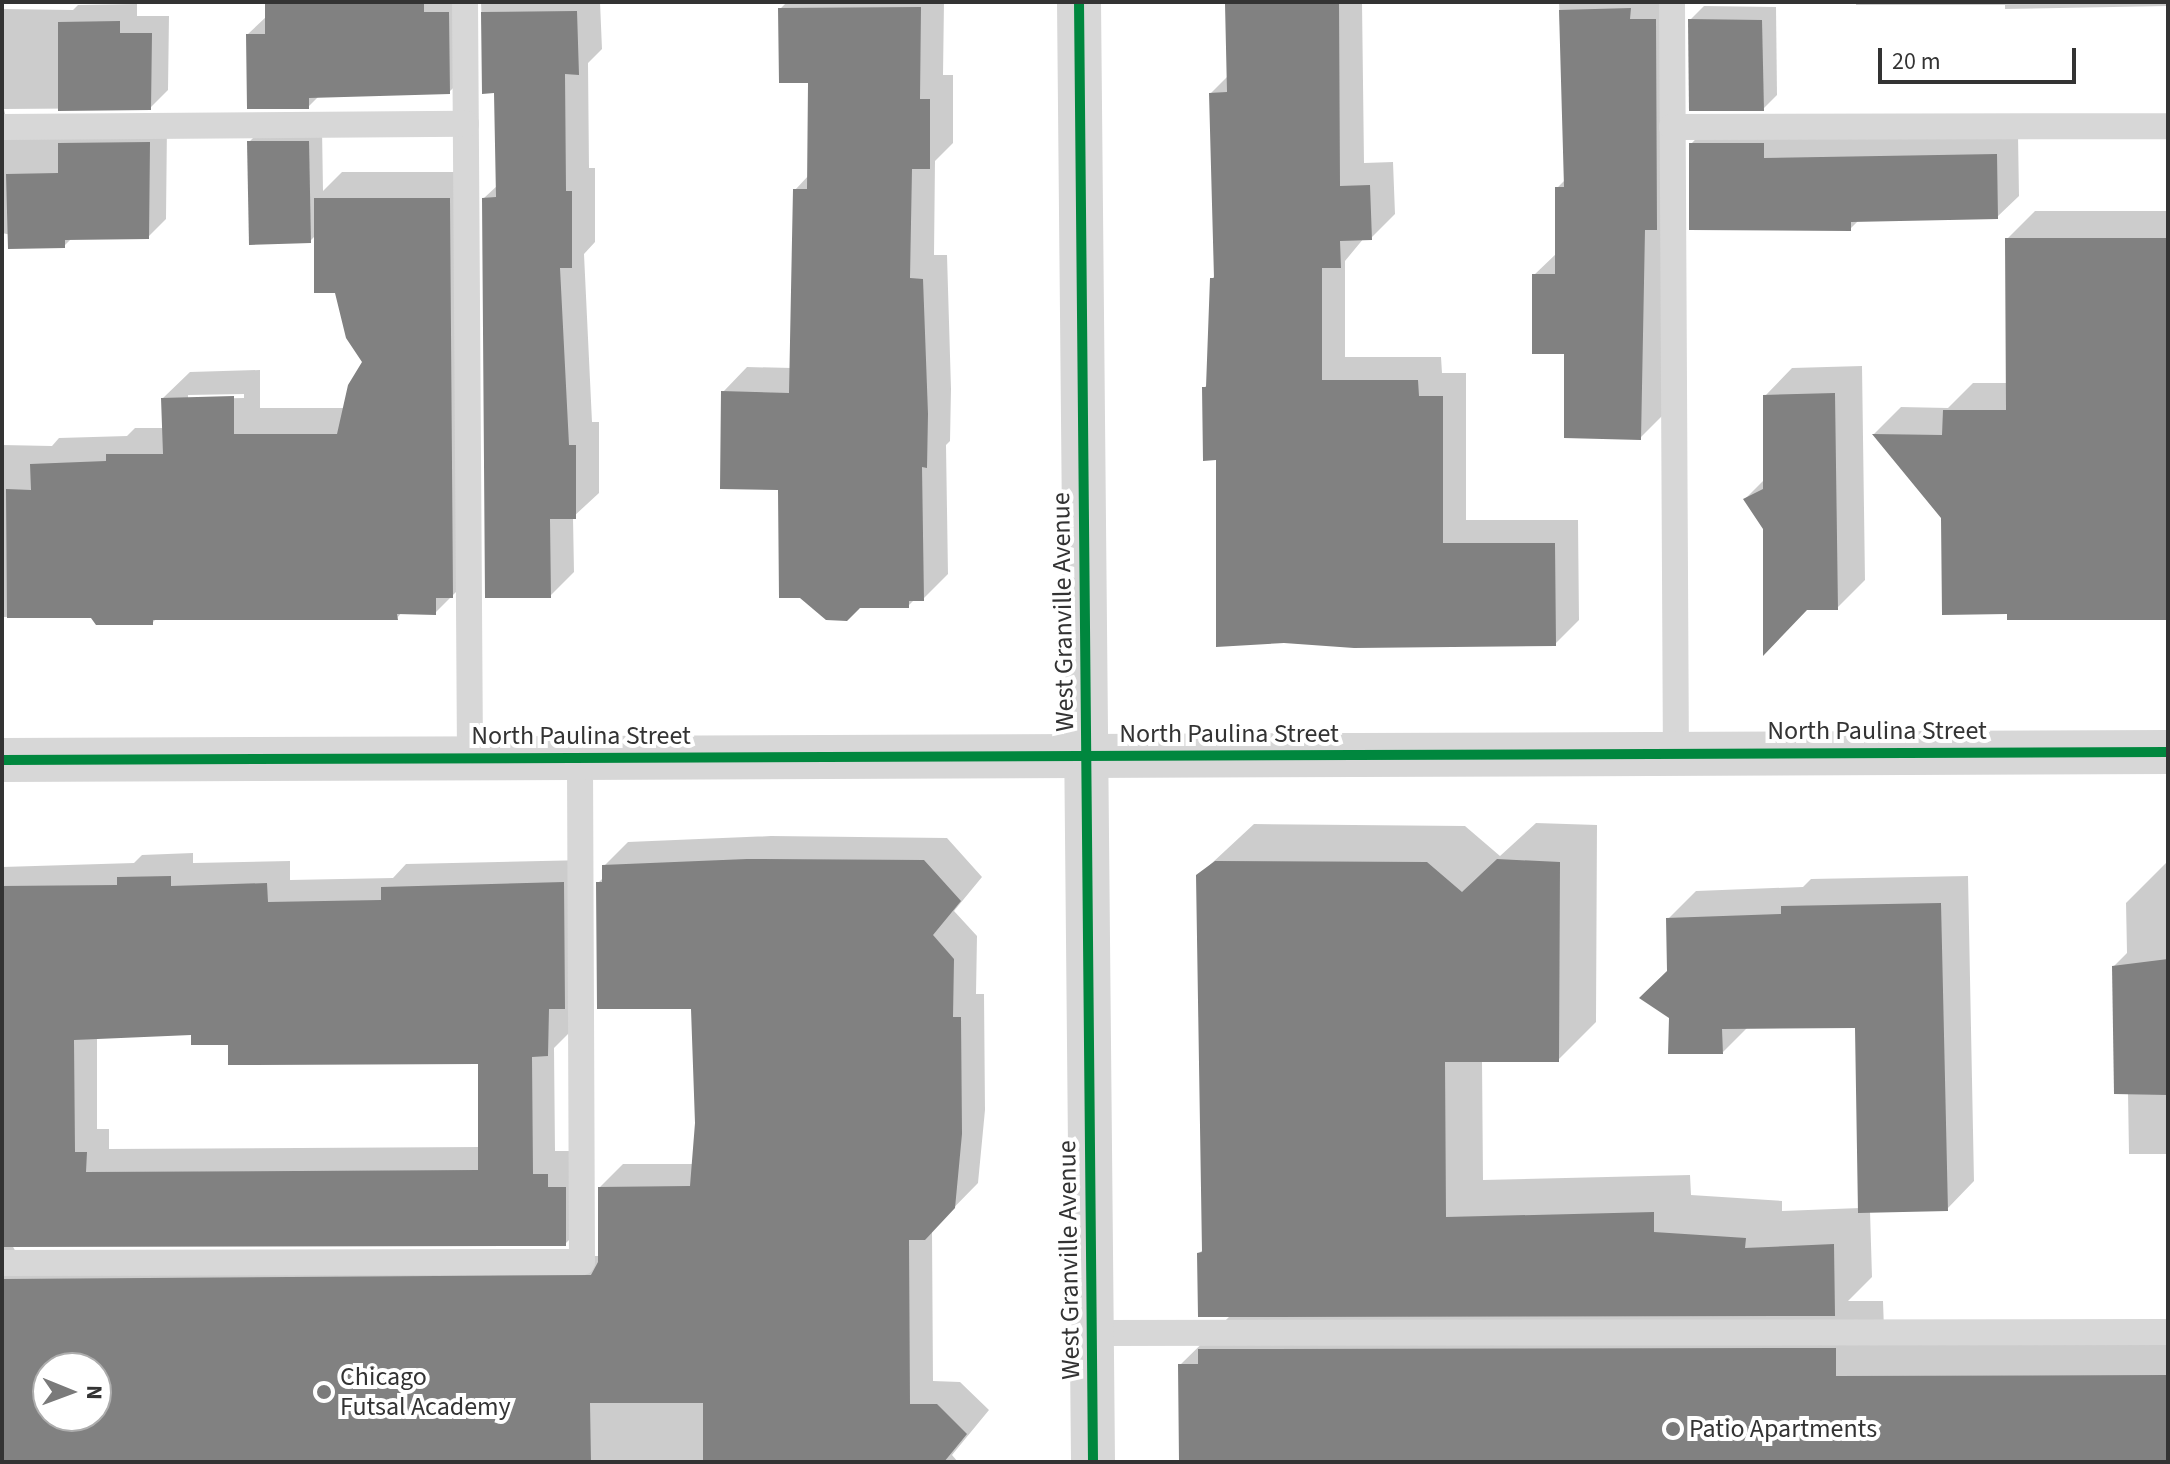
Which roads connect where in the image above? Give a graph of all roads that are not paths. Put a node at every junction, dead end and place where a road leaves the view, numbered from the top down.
1 (465, 2) edge
2 (1079, 2) edge
3 (1672, 2) edge
4 (466, 124) junction
5 (2168, 126) edge
6 (2, 127) edge
7 (1672, 127) junction
8 (2168, 752) edge
9 (1676, 754) junction
10 (1087, 756) junction
11 (470, 759) junction
12 (580, 759) junction
13 (2, 760) edge
14 (2, 1263) edge
15 (2168, 1332) edge
16 (1092, 1333) junction
17 (1093, 1462) edge

1 - 4 lane
2 - 10 street, West Granville Avenue
3 - 7 lane
4 - 6 lane
4 - 11 lane
5 - 7 lane
7 - 9 lane
8 - 9 street, North Paulina Street
9 - 10 street, North Paulina Street
10 - 12 street, North Paulina Street
10 - 16 street, West Granville Avenue
11 - 12 street, North Paulina Street
11 - 13 street, North Paulina Street
12 - 14 lane
15 - 16 lane
16 - 17 street, West Granville Avenue

